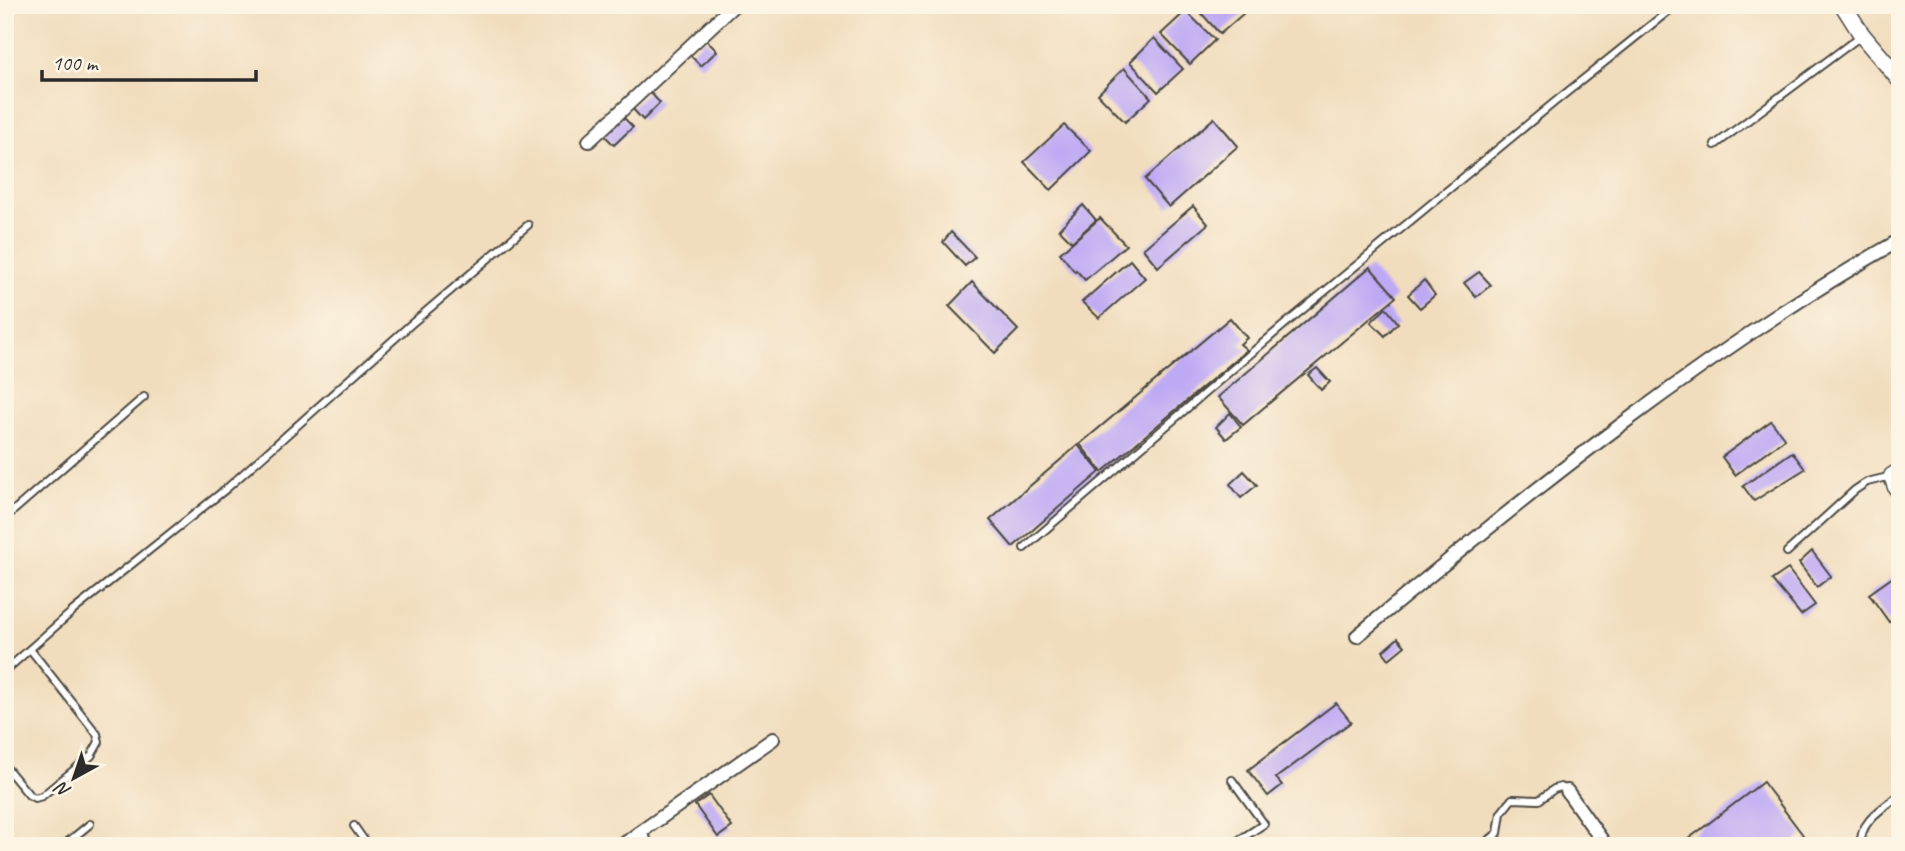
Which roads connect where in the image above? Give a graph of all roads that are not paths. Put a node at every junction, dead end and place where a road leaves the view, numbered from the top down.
1 (734, 5) edge
2 (1676, 5) edge
3 (1843, 5) edge
4 (1862, 35) junction
5 (1900, 80) edge
6 (589, 141) dead end
7 (1715, 145) dead end
8 (528, 226) dead end
9 (1900, 240) edge
10 (144, 397) dead end
11 (1896, 474) edge
12 (1900, 492) edge
13 (5, 518) edge
14 (1024, 548) dead end
15 (1787, 552) dead end
16 (1357, 636) dead end
17 (30, 649) junction
18 (5, 671) edge
19 (773, 739) dead end
20 (5, 766) edge
21 (1232, 780) dead end
22 (1567, 791) joint
23 (1900, 795) edge
24 (90, 824) dead end
25 (354, 826) dead end
26 (639, 833) junction
27 (63, 846) edge
28 (368, 846) edge
29 (621, 846) edge
30 (648, 846) edge
31 (1230, 846) edge
32 (1482, 846) edge
33 (1605, 846) edge
34 (1861, 846) edge

1 - 6 street
2 - 14 lane
3 - 4 street
4 - 5 street
4 - 7 lane
8 - 17 lane
9 - 16 street
10 - 13 lane
11 - 12 street
11 - 15 lane
17 - 18 lane
17 - 20 lane
19 - 26 street
21 - 31 lane
22 - 32 lane
22 - 33 street
23 - 34 lane
24 - 27 lane
25 - 28 lane
26 - 29 street
26 - 30 street

